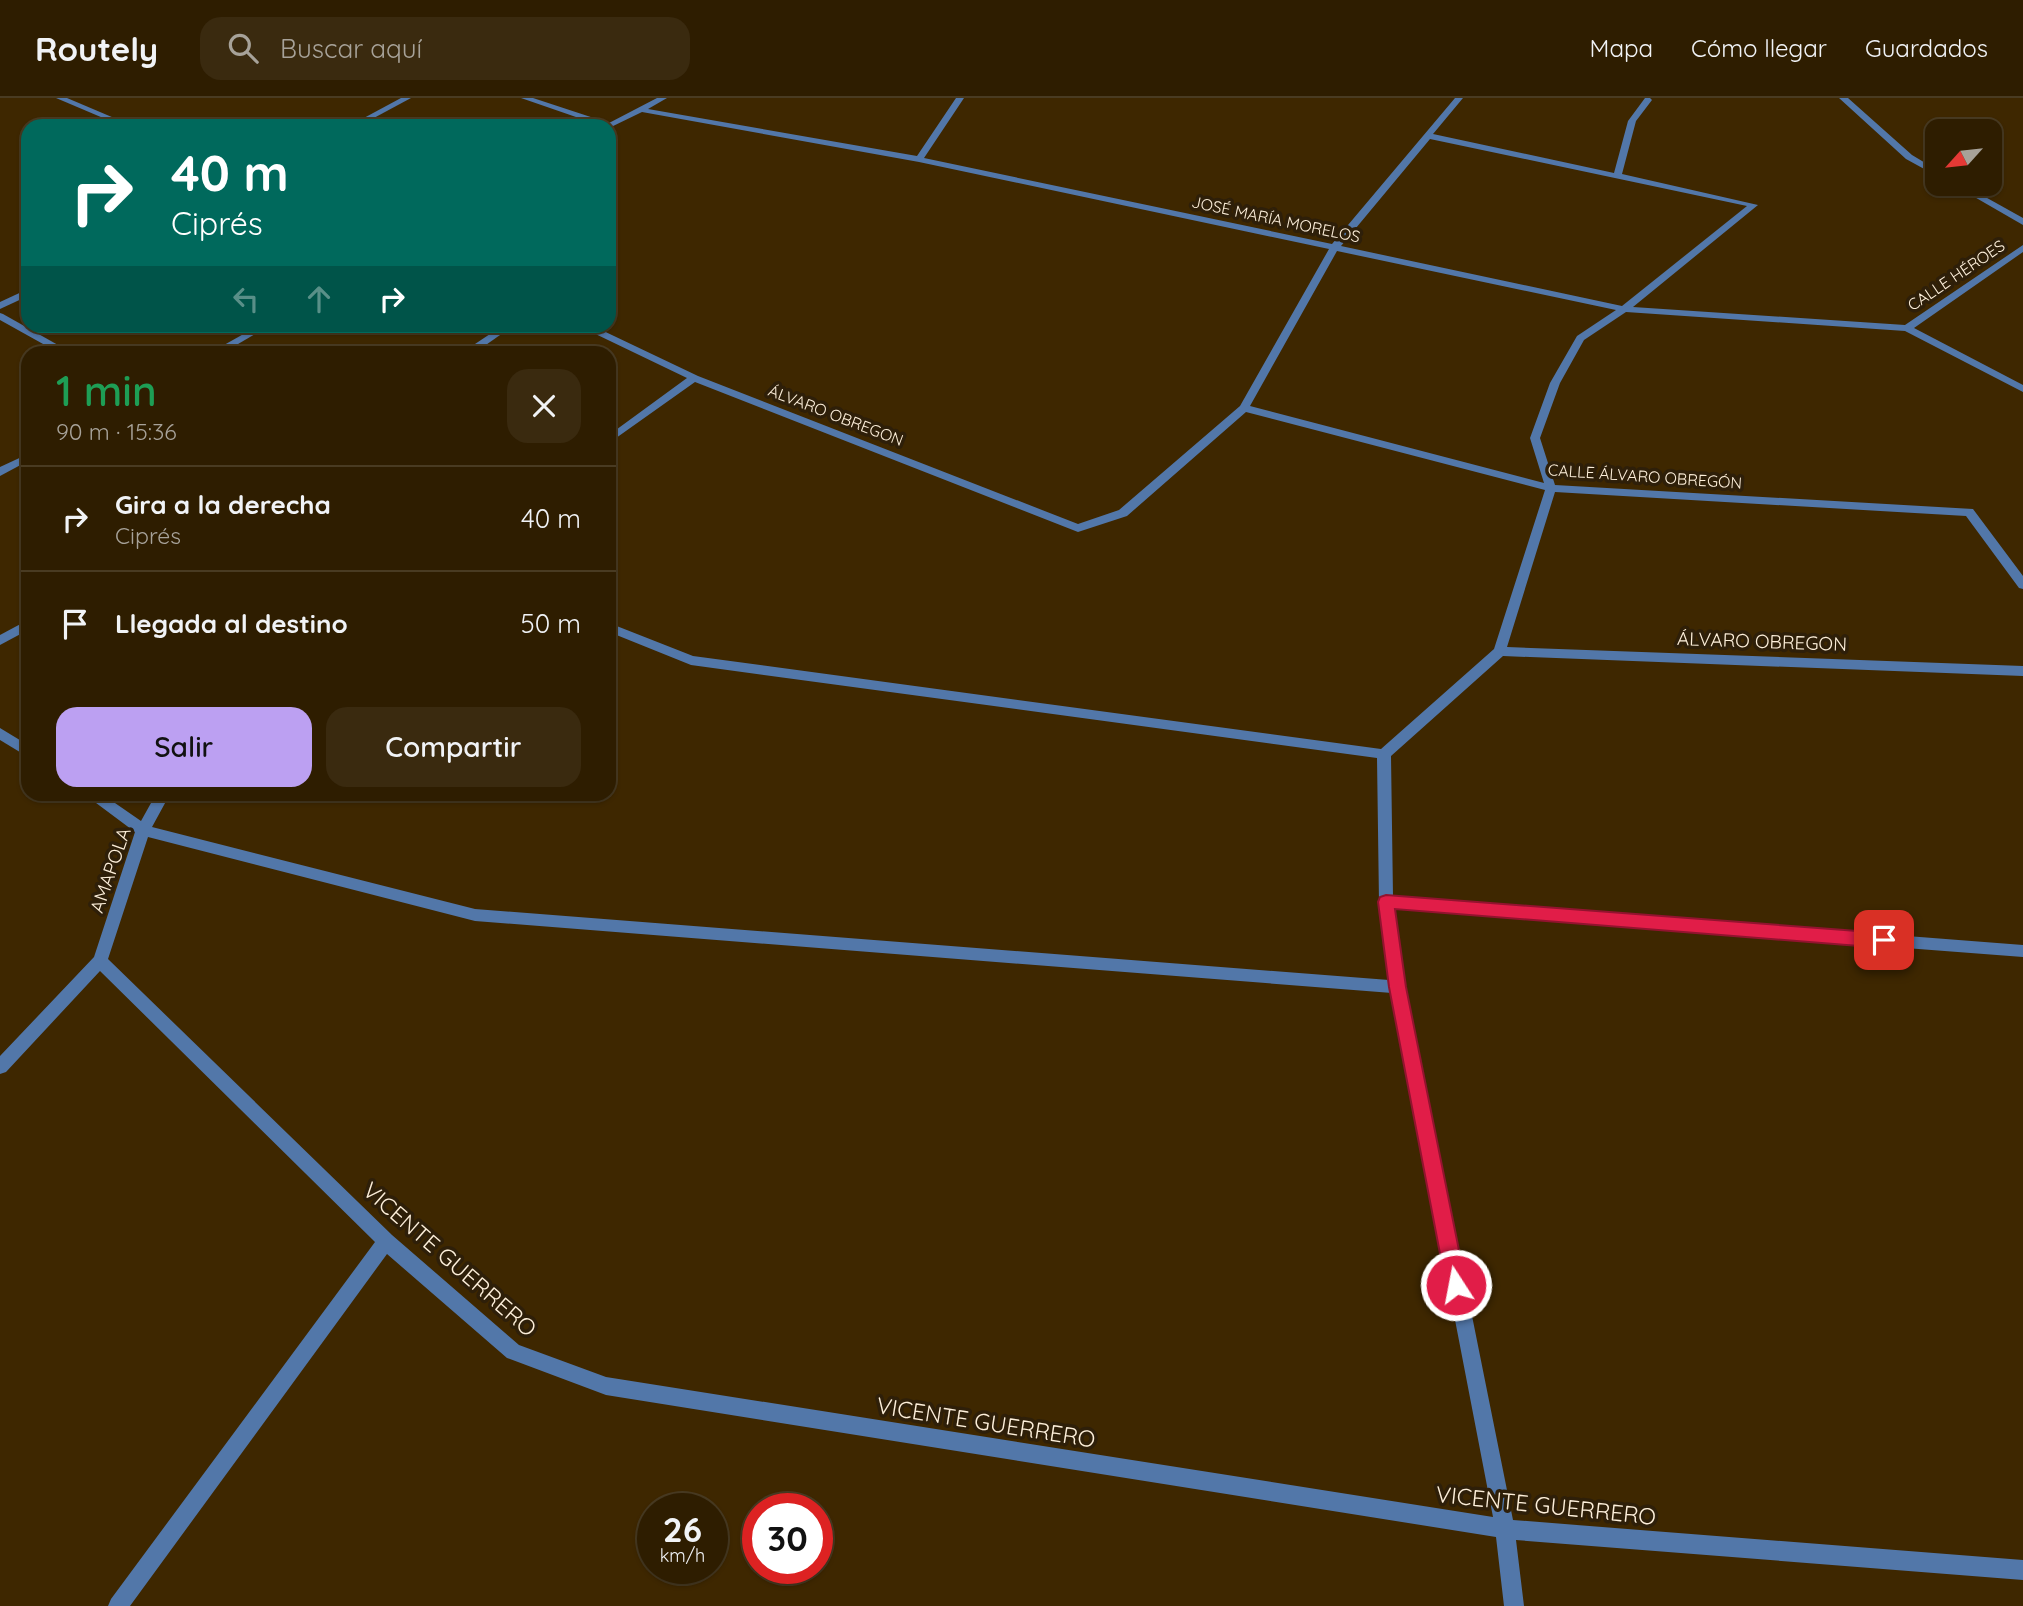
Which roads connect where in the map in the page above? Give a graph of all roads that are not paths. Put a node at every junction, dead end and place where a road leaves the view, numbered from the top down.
1 (60, 98) edge
2 (407, 98) edge
3 (525, 98) edge
4 (663, 98) edge
5 (960, 98) edge
6 (1459, 98) edge
7 (1843, 98) edge
8 (1648, 100) dead end
9 (642, 110) junction
10 (112, 119) edge
11 (367, 119) edge
12 (589, 119) edge
13 (616, 123) edge
14 (1429, 136) junction
15 (919, 159) junction
16 (1925, 166) edge
17 (1617, 176) junction
18 (1977, 196) edge
19 (2023, 222) edge
20 (1335, 247) junction
21 (2023, 248) edge
22 (21, 296) edge
23 (0, 306) edge
24 (1624, 309) junction
25 (0, 316) edge
26 (21, 328) edge
27 (1907, 328) junction
28 (31, 333) edge
29 (251, 333) edge
30 (497, 333) edge
31 (601, 333) edge
32 (54, 346) edge
33 (228, 346) edge
34 (477, 346) edge
35 (694, 378) junction
36 (2023, 389) edge
37 (1244, 408) junction
38 (616, 435) edge
39 (21, 461) edge
40 (0, 472) edge
41 (1551, 488) junction
42 (2023, 584) edge
43 (21, 628) edge
44 (616, 630) edge
45 (0, 641) edge
46 (1500, 651) junction
47 (2023, 671) edge
48 (0, 733) edge
49 (21, 747) edge
50 (1384, 754) junction
51 (101, 801) edge
52 (159, 801) edge
53 (143, 830) junction
54 (1386, 902) junction
55 (2023, 951) edge
56 (100, 961) junction
57 (1398, 987) junction
58 (0, 1067) edge
59 (386, 1241) junction
60 (1504, 1529) junction
61 (2023, 1570) edge
62 (118, 1606) edge
63 (1514, 1606) edge

1 - 10 street
2 - 11 street
3 - 12 street
4 - 9 street
5 - 15 street
6 - 14 street
7 - 16 street
8 - 17 street
9 - 13 street
9 - 15 street, JOSÉ MARÍA MORELOS
14 - 17 street
14 - 20 street
15 - 20 street, JOSÉ MARÍA MORELOS
17 - 24 street
18 - 19 street
20 - 24 street, JOSÉ MARÍA MORELOS
20 - 37 street
21 - 27 street, CALLE HÉROES
22 - 23 street
24 - 27 street, JOSÉ MARÍA MORELOS
24 - 41 street
25 - 26 street
27 - 36 street
28 - 32 street
29 - 33 street
30 - 34 street
31 - 35 street, ÁLVARO OBREGON
35 - 37 street, ÁLVARO OBREGON
35 - 38 street
37 - 41 street, CALLE ÁLVARO OBREGÓN
39 - 40 street
41 - 42 street, CALLE ÁLVARO OBREGÓN
41 - 46 street
43 - 45 street
44 - 50 street
46 - 47 street, ÁLVARO OBREGON
46 - 50 street
48 - 49 street
50 - 54 street
51 - 53 street
52 - 53 street, AMAPOLA
53 - 56 street, AMAPOLA
53 - 57 street
54 - 55 street
54 - 57 street
56 - 58 street
56 - 59 street, VICENTE GUERRERO
57 - 60 street
59 - 60 street, VICENTE GUERRERO
59 - 62 street
60 - 61 street, VICENTE GUERRERO
60 - 63 street

